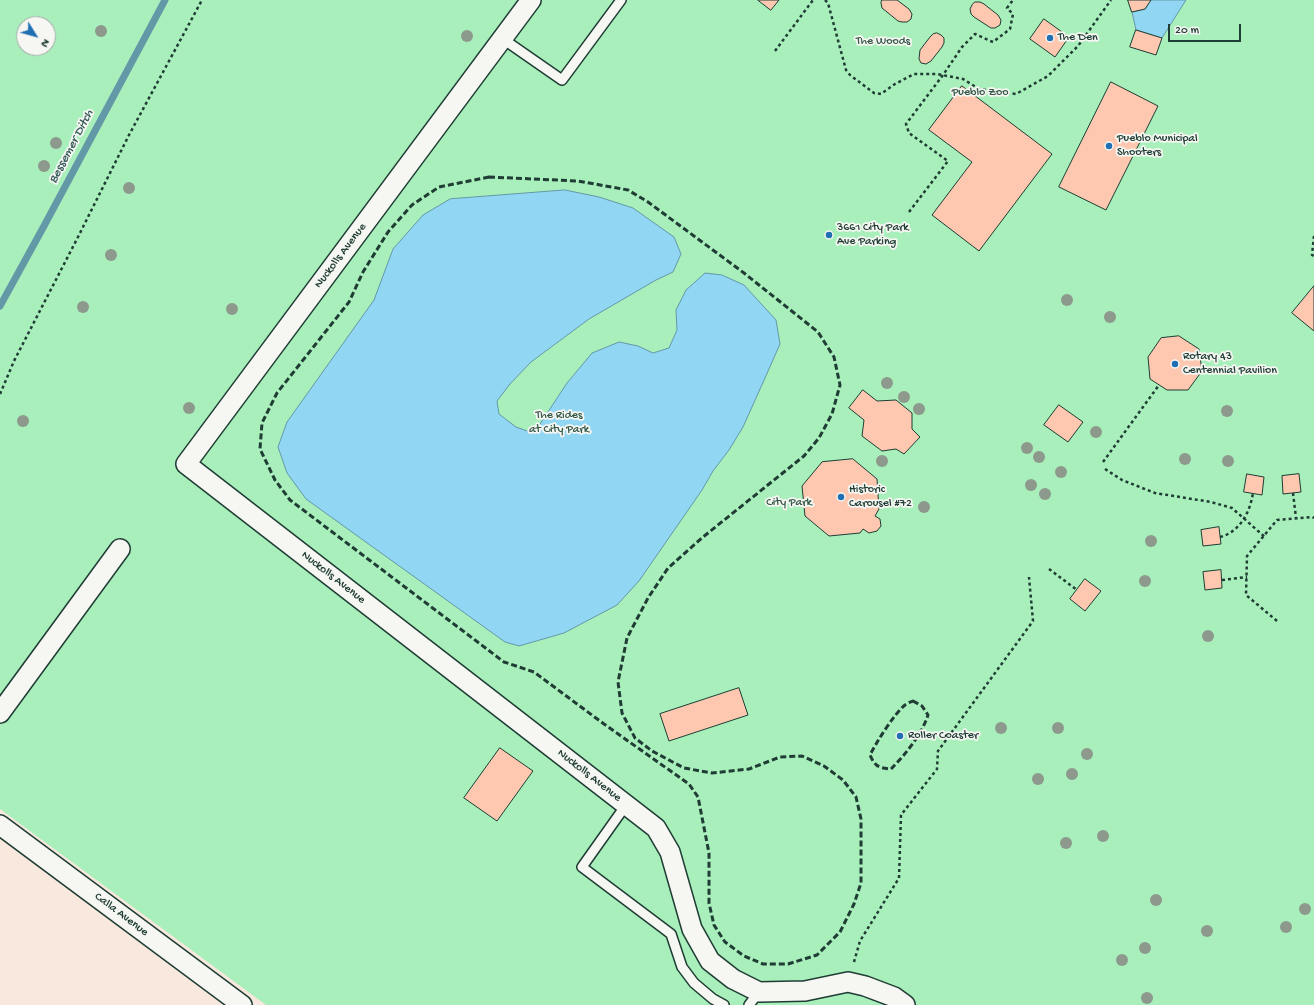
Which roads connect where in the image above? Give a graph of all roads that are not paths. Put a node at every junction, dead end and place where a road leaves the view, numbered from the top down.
1 (531, 0) edge
2 (622, 0) edge
3 (502, 38) junction
4 (120, 549) dead end
5 (0, 713) edge
6 (626, 805) junction
7 (0, 825) edge
8 (754, 999) edge
9 (242, 1005) edge
10 (724, 1005) edge
11 (905, 1005) edge

1 - 3 street, Nuckolls Avenue
2 - 3 lane
3 - 6 street, Nuckolls Avenue
4 - 5 street
6 - 8 street, Nuckolls Avenue
6 - 10 lane
7 - 9 street, Calla Avenue
8 - 11 street, Nuckolls Avenue

